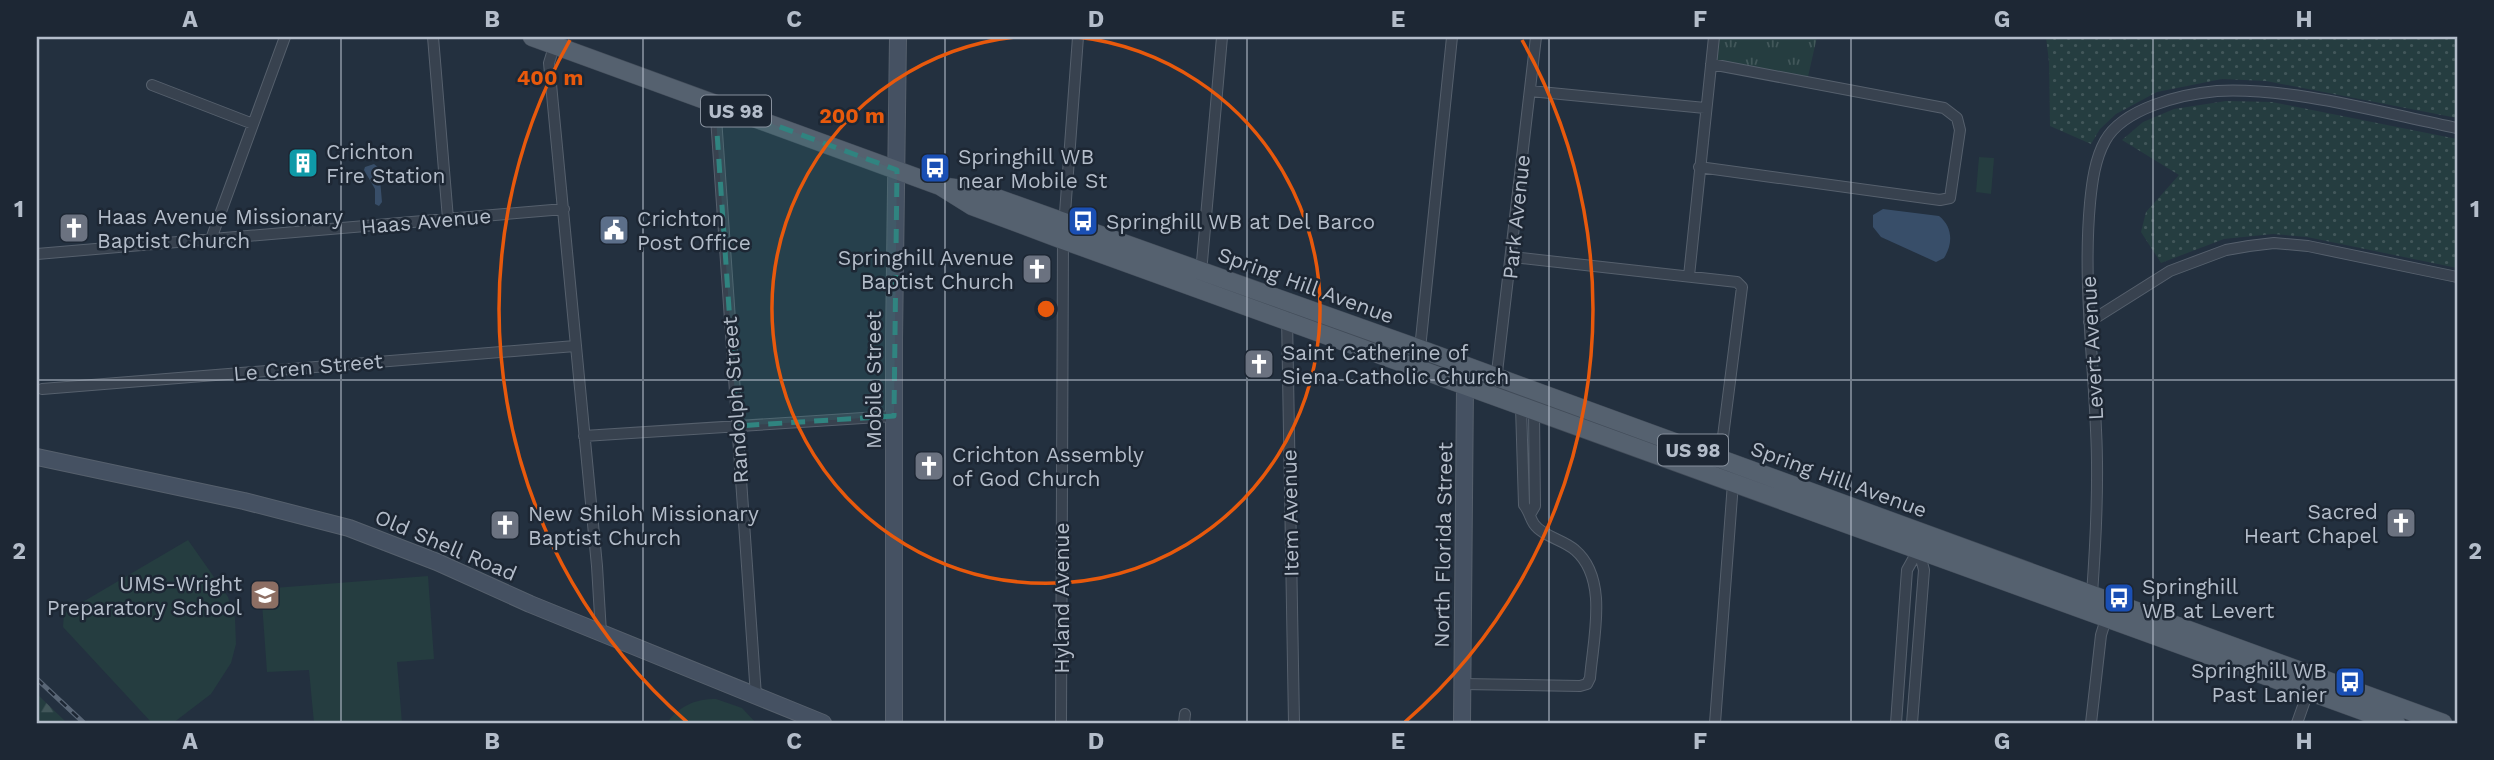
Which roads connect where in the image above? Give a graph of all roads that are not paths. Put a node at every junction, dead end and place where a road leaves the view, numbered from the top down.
1 (285, 37) edge
2 (433, 37) edge
3 (532, 37) edge
4 (898, 37) edge
5 (1078, 37) edge
6 (1222, 37) edge
7 (1452, 37) edge
8 (1536, 37) edge
9 (1714, 37) edge
10 (556, 41) edge
11 (1711, 64) junction
12 (152, 85) dead end
13 (1530, 91) junction
14 (715, 103) junction
15 (1705, 108) junction
16 (253, 124) junction
17 (2457, 128) edge
18 (1699, 167) junction
19 (897, 170) junction
20 (940, 186) junction
21 (564, 209) junction
22 (448, 219) junction
23 (1064, 222) junction
24 (211, 239) junction
25 (1063, 240) junction
26 (37, 254) edge
27 (1512, 257) junction
28 (1201, 272) junction
29 (1689, 276) junction
30 (2457, 277) edge
31 (1199, 290) junction
32 (1287, 302) junction
33 (1287, 322) junction
34 (2089, 322) junction
35 (575, 346) junction
36 (1419, 349) junction
37 (1470, 369) junction
38 (1465, 387) junction
39 (1494, 387) junction
40 (42, 389) dead end
41 (1527, 409) junction
42 (894, 416) junction
43 (737, 426) junction
44 (584, 436) junction
45 (37, 457) edge
46 (1720, 460) junction
47 (1733, 483) junction
48 (1922, 543) junction
49 (2092, 594) junction
50 (2106, 619) junction
51 (601, 633) junction
52 (1462, 684) junction
53 (2308, 692) junction
54 (756, 696) junction
55 (2410, 718) edge
56 (823, 723) edge
57 (894, 723) edge
58 (1061, 723) edge
59 (1294, 723) edge
60 (1462, 723) edge
61 (1715, 723) edge
62 (1896, 723) edge
63 (1912, 723) edge
64 (2091, 723) edge
65 (2297, 723) edge
66 (2396, 723) edge
67 (2444, 723) edge

1 - 16 street
2 - 22 street
3 - 10 main road, Spring Hill Avenue / US 98
4 - 19 street, Mobile Street
5 - 23 street, Hyland Avenue
6 - 28 street
7 - 36 street
8 - 13 street, Park Avenue
9 - 11 street
10 - 14 main road, Spring Hill Avenue / US 98
10 - 21 street
11 - 15 street
11 - 18 street
12 - 16 street
13 - 15 street
13 - 27 street, Park Avenue
14 - 19 main road, Spring Hill Avenue / US 98
14 - 43 street, Randolph Street
15 - 18 street
16 - 24 street
17 - 34 street, Levert Avenue
18 - 29 street
19 - 20 main road, Spring Hill Avenue / US 98
19 - 42 street, Mobile Street
20 - 23 main road, Spring Hill Avenue / US 98
20 - 25 main road, Spring Hill Avenue / US 98
21 - 22 street, Haas Avenue
21 - 35 street
22 - 24 street, Haas Avenue
23 - 25 street, Hyland Avenue
23 - 28 main road, Spring Hill Avenue / US 98
24 - 26 street, Haas Avenue
25 - 31 main road, Spring Hill Avenue / US 98
25 - 58 street, Hyland Avenue
27 - 29 street
27 - 39 street, Park Avenue
28 - 31 street
28 - 32 main road, Spring Hill Avenue / US 98
29 - 46 street
30 - 34 street
31 - 33 main road, Spring Hill Avenue / US 98
32 - 33 street, Item Avenue
32 - 36 main road, Spring Hill Avenue / US 98
33 - 38 main road, Spring Hill Avenue / US 98
33 - 59 street, Item Avenue
34 - 49 street, Levert Avenue
35 - 40 street, Le Cren Street
35 - 44 street
36 - 37 main road, Spring Hill Avenue / US 98
37 - 38 street, North Florida Street
37 - 39 main road, Spring Hill Avenue / US 98
38 - 39 main road, Spring Hill Avenue / US 98
38 - 52 street, North Florida Street
39 - 41 main road, Spring Hill Avenue / US 98
39 - 46 main road, Spring Hill Avenue / US 98
41 - 47 main road, Spring Hill Avenue / US 98
41 - 52 street
42 - 43 street
42 - 57 street, Mobile Street
43 - 44 street
43 - 54 street, Randolph Street
44 - 51 street
45 - 51 street, Old Shell Road
46 - 47 street
46 - 48 main road, Spring Hill Avenue / US 98
47 - 48 main road, Spring Hill Avenue / US 98
47 - 61 street
48 - 49 main road, Spring Hill Avenue / US 98
48 - 50 main road, Spring Hill Avenue / US 98
48 - 62 street
48 - 63 street
49 - 55 main road, Spring Hill Avenue / US 98
50 - 53 main road, Spring Hill Avenue / US 98
50 - 64 street
51 - 54 street, Old Shell Road
52 - 60 street, North Florida Street
53 - 65 street
53 - 66 main road, Spring Hill Avenue / US 98
54 - 56 street, Old Shell Road
55 - 67 main road, Spring Hill Avenue / US 98

